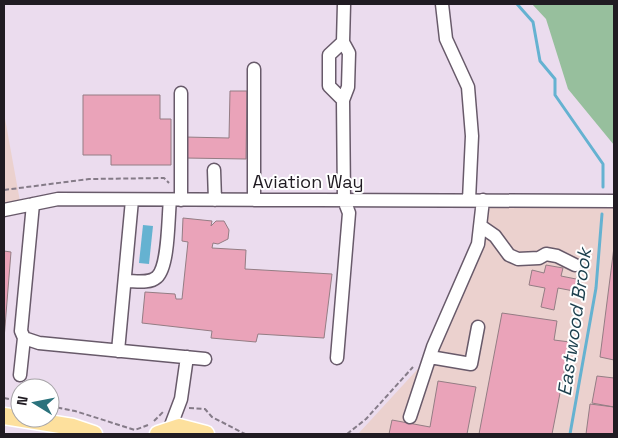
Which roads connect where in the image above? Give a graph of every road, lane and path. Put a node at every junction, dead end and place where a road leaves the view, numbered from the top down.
1 (344, 4) edge
2 (442, 4) edge
3 (343, 42) junction
4 (254, 69) dead end
5 (181, 92) dead end
6 (343, 100) junction
7 (214, 170) dead end
8 (132, 200) junction
9 (175, 200) junction
10 (214, 200) junction
11 (254, 200) junction
12 (344, 200) junction
13 (469, 200) junction
14 (483, 200) junction
15 (614, 201) edge
16 (33, 204) junction
17 (4, 210) edge
18 (482, 227) junction
19 (575, 265) dead end
20 (126, 281) junction
21 (478, 327) dead end
22 (24, 338) junction
23 (118, 351) junction
24 (187, 357) junction
25 (430, 357) junction
26 (337, 358) dead end
27 (205, 359) dead end
28 (20, 375) dead end
29 (178, 407) junction
30 (60, 408) edge
31 (4, 416) edge
32 (410, 417) dead end
33 (163, 432) edge
34 (200, 433) edge
35 (62, 434) edge
36 (94, 434) edge
37 (245, 434) edge
38 (347, 434) edge

1 - 3 street
2 - 13 street
3 - 6 street
3 - 6 street
4 - 11 street
5 - 9 street
6 - 12 street
7 - 10 street
8 - 9 street, Aviation Way
8 - 16 street, Aviation Way
8 - 20 street
9 - 10 street, Aviation Way
9 - 20 street
10 - 11 street, Aviation Way
11 - 12 street, Aviation Way
12 - 13 street, Aviation Way
12 - 26 street
13 - 14 street, Aviation Way
14 - 15 street, Aviation Way
14 - 18 street
16 - 17 street, Aviation Way
16 - 22 street
18 - 19 street
18 - 25 street
20 - 23 street
21 - 25 street
22 - 23 street
22 - 28 street
23 - 24 street
24 - 27 street
24 - 29 street
25 - 32 street
25 - 38 path
29 - 30 path
29 - 33 street
29 - 37 path
31 - 35 main road
31 - 36 main road
33 - 34 main road

